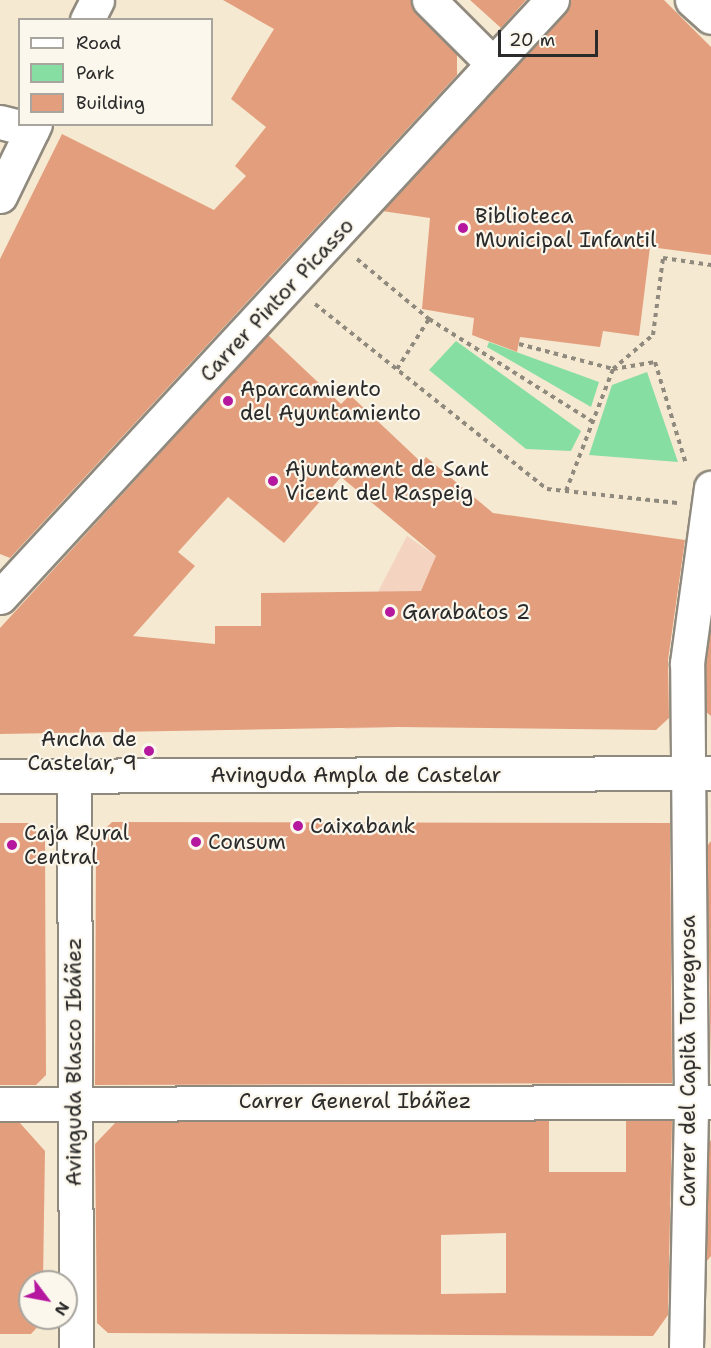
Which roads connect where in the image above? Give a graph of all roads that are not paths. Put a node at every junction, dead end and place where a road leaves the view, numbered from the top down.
1 (97, 0) edge
2 (429, 0) edge
3 (552, 0) edge
4 (692, 0) edge
5 (711, 17) edge
6 (88, 18) edge
7 (492, 63) junction
8 (0, 122) edge
9 (18, 125) edge
10 (34, 127) edge
11 (0, 196) edge
12 (702, 489) edge
13 (2, 592) edge
14 (699, 774) edge
15 (0, 776) edge
16 (74, 776) junction
17 (74, 1101) junction
18 (701, 1102) edge
19 (0, 1104) edge
20 (76, 1348) edge
21 (686, 1348) edge

1 - 6 street
2 - 7 street
3 - 7 street, Carrer Pintor Picasso
4 - 5 street
7 - 13 street, Carrer Pintor Picasso
8 - 9 street
10 - 11 street
12 - 14 street, Carrer del Capità Torregrosa
14 - 16 street, Avinguda Ampla de Castelar
14 - 18 street, Carrer del Capità Torregrosa
15 - 16 street, Avinguda Ampla de Castelar
16 - 17 street, Avinguda Blasco Ibáñez
17 - 18 street, Carrer General Ibáñez
17 - 19 street, Carrer General Ibáñez
17 - 20 street, Avinguda Blasco Ibáñez
18 - 21 street, Carrer del Capità Torregrosa

